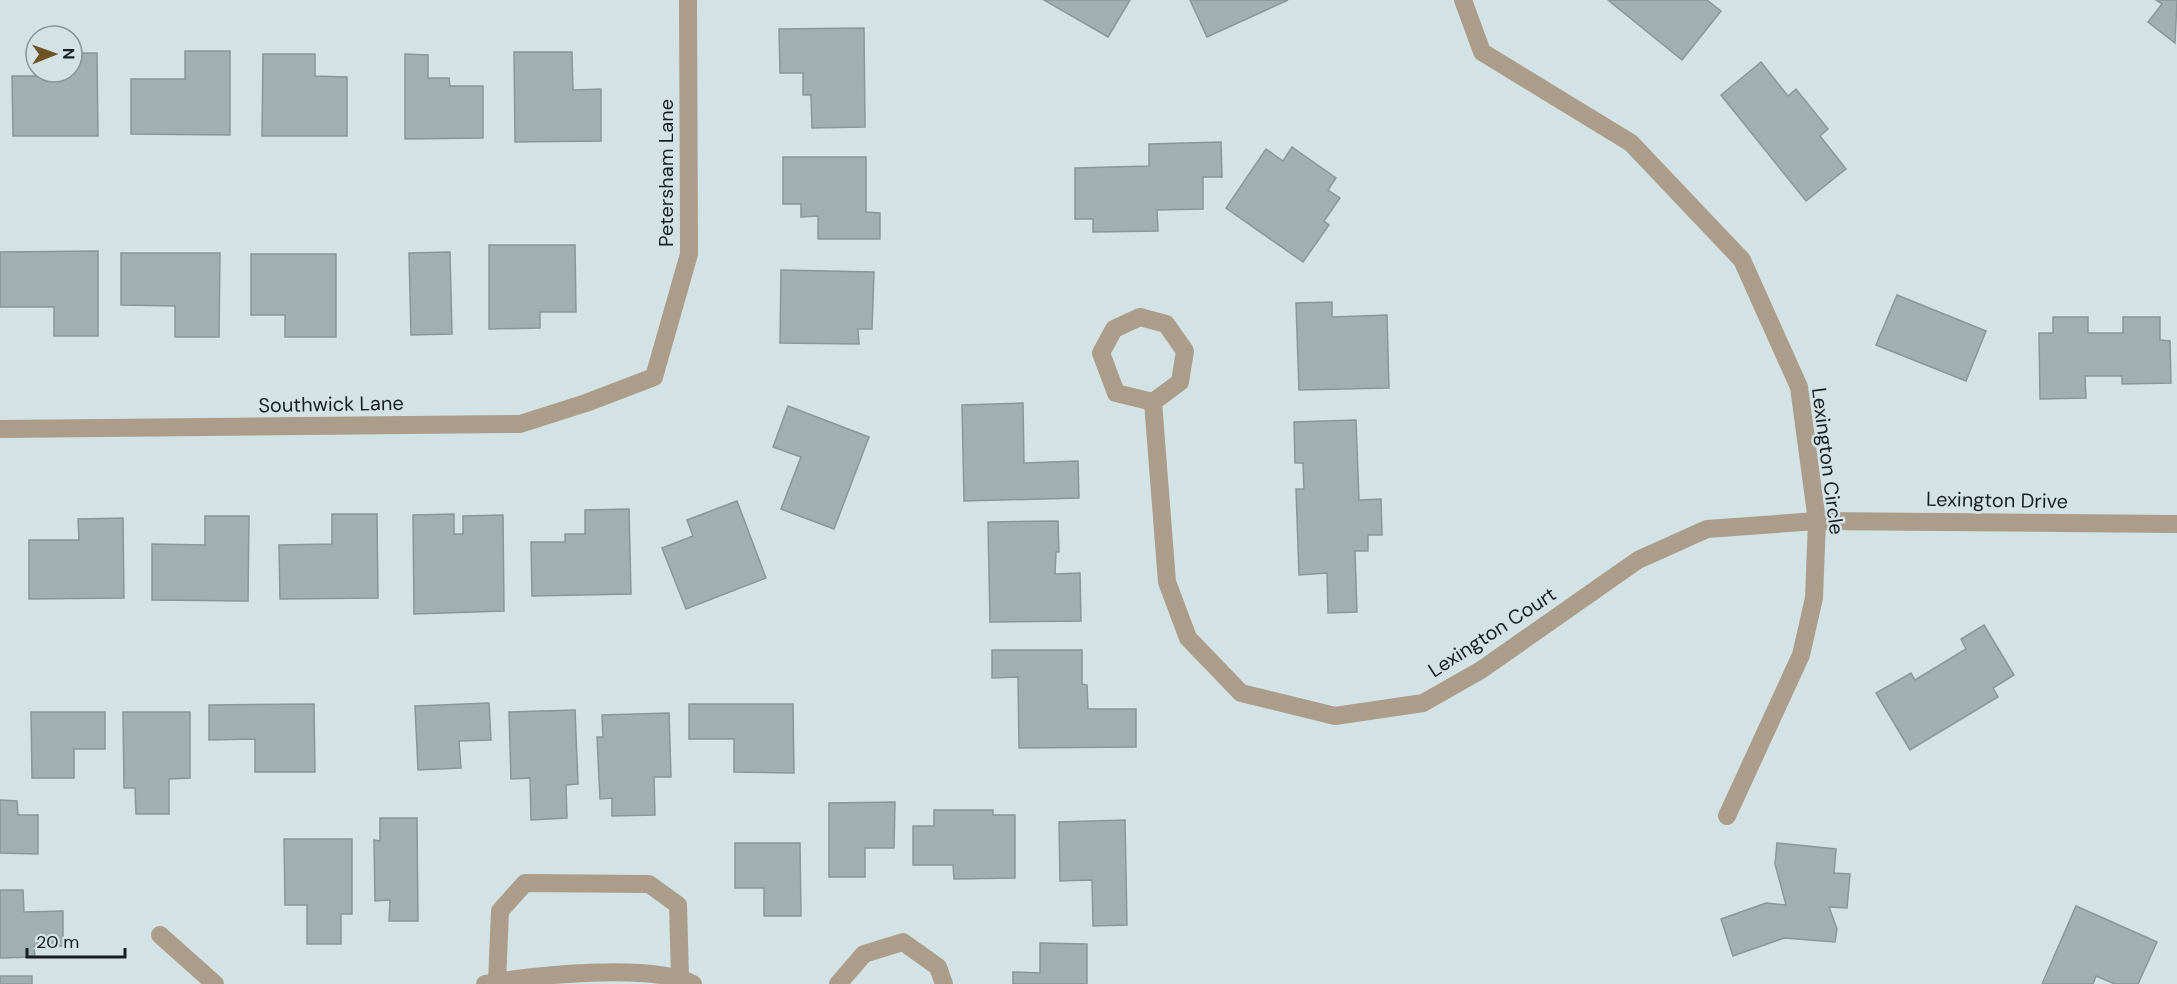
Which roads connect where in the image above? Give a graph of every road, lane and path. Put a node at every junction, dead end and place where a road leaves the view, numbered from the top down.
1 (688, 0) edge
2 (1463, 0) edge
3 (654, 377) joint
4 (1153, 402) junction
5 (0, 429) edge
6 (1817, 521) junction
7 (2177, 524) edge
8 (1727, 816) dead end
9 (160, 935) dead end
10 (687, 981) edge
11 (491, 983) edge
12 (215, 984) edge
13 (838, 984) edge
14 (944, 984) edge

1 - 3 street, Petersham Lane
2 - 6 street, Lexington Circle
3 - 5 street, Southwick Lane
4 - 4 street
4 - 6 street, Lexington Court
6 - 7 street, Lexington Drive
6 - 8 street, Lexington Circle
9 - 12 street
10 - 11 street
10 - 11 street
13 - 14 street

